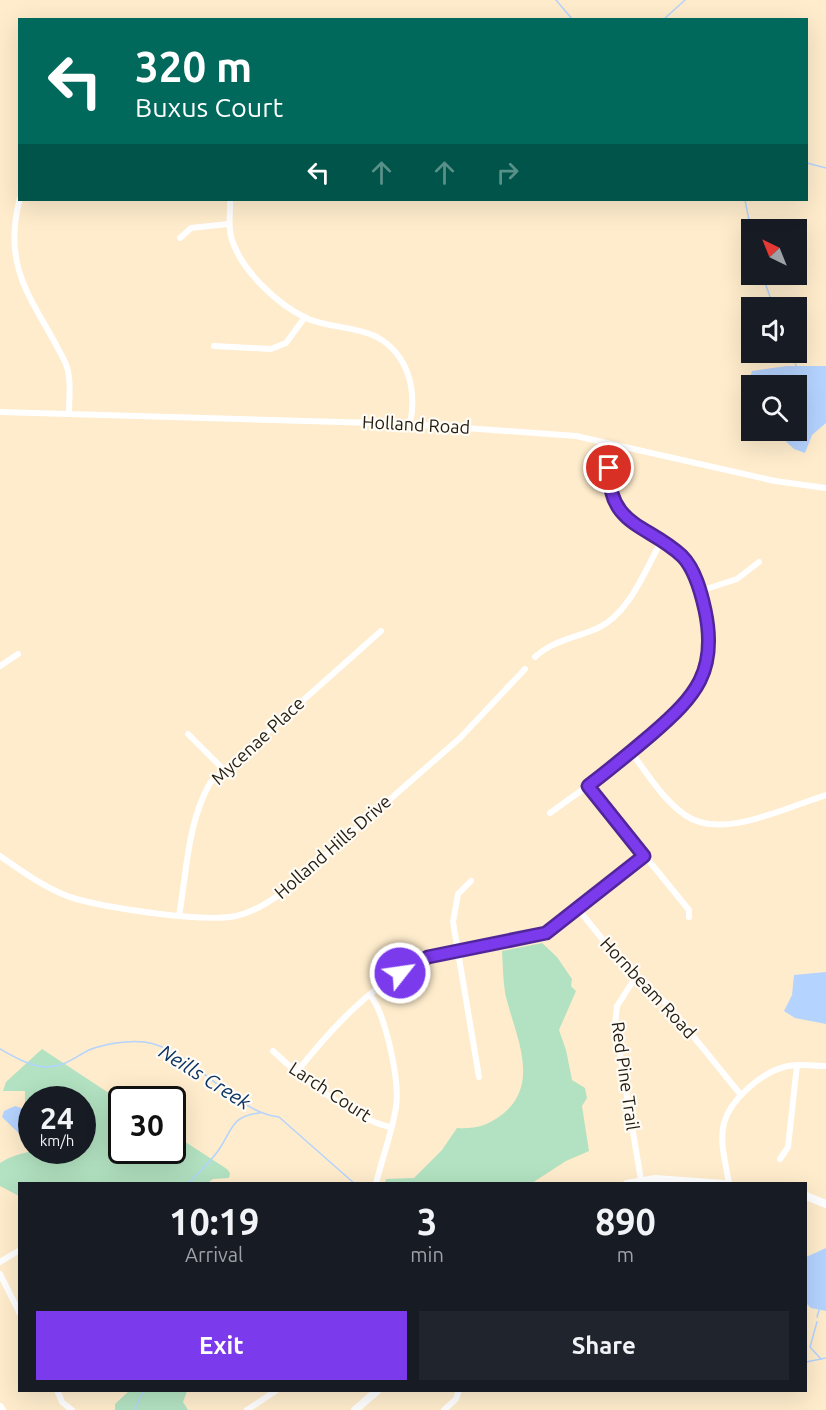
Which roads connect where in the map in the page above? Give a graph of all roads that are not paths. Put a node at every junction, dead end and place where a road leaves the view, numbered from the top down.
1 (18, 201) edge
2 (230, 201) edge
3 (228, 224) junction
4 (180, 238) dead end
5 (305, 317) junction
6 (214, 346) dead end
7 (0, 412) edge
8 (69, 412) junction
9 (410, 424) junction
10 (612, 445) junction
11 (826, 488) edge
12 (661, 542) junction
13 (759, 562) dead end
14 (700, 591) junction
15 (381, 631) dead end
16 (18, 654) dead end
17 (535, 657) dead end
18 (0, 666) edge
19 (525, 669) dead end
20 (188, 735) dead end
21 (631, 752) junction
22 (223, 769) junction
23 (588, 786) junction
24 (826, 795) edge
25 (550, 813) dead end
26 (0, 856) edge
27 (644, 856) junction
28 (471, 881) dead end
29 (578, 909) junction
30 (179, 916) junction
31 (689, 917) dead end
32 (458, 952) junction
33 (635, 978) junction
34 (370, 996) junction
35 (273, 1052) dead end
36 (797, 1065) junction
37 (826, 1066) edge
38 (296, 1073) junction
39 (479, 1077) dead end
40 (741, 1095) junction
41 (390, 1126) junction
42 (780, 1159) dead end
43 (641, 1180) junction
44 (376, 1182) edge
45 (634, 1182) edge
46 (705, 1182) edge
47 (729, 1182) edge
48 (807, 1196) edge
49 (826, 1204) edge
50 (18, 1251) edge
51 (0, 1262) edge
52 (0, 1274) edge
53 (18, 1310) edge
54 (58, 1392) edge
55 (274, 1392) edge
56 (376, 1392) edge
57 (458, 1392) edge
58 (72, 1410) edge
59 (247, 1410) edge
60 (356, 1410) edge
61 (444, 1410) edge

1 - 8 street
2 - 3 street
3 - 4 street
3 - 5 street
5 - 6 street
5 - 9 street
7 - 8 street, Holland Road
8 - 9 street, Holland Road
9 - 10 street, Holland Road
10 - 11 street, Holland Road
10 - 12 street
12 - 14 street
12 - 17 street
13 - 14 street
14 - 21 street
15 - 22 street, Mycenae Place
16 - 18 street
19 - 30 street, Holland Hills Drive
20 - 22 street
21 - 23 street
21 - 24 street
22 - 30 street, Mycenae Place
23 - 25 street
23 - 27 street
26 - 30 street, Holland Hills Drive
27 - 29 street
27 - 31 street
28 - 32 street
29 - 32 street
29 - 33 street, Hornbeam Road
32 - 34 street
32 - 39 street
33 - 40 street, Hornbeam Road
33 - 43 street, Red Pine Trail
34 - 38 street
34 - 41 street
35 - 38 street, Larch Court
36 - 37 street
36 - 40 street
36 - 42 street
38 - 41 street, Larch Court
40 - 47 street
41 - 44 street
43 - 45 street
43 - 46 street
48 - 49 street
50 - 51 street
52 - 53 street
54 - 58 street
55 - 59 street
56 - 60 street
57 - 61 street

